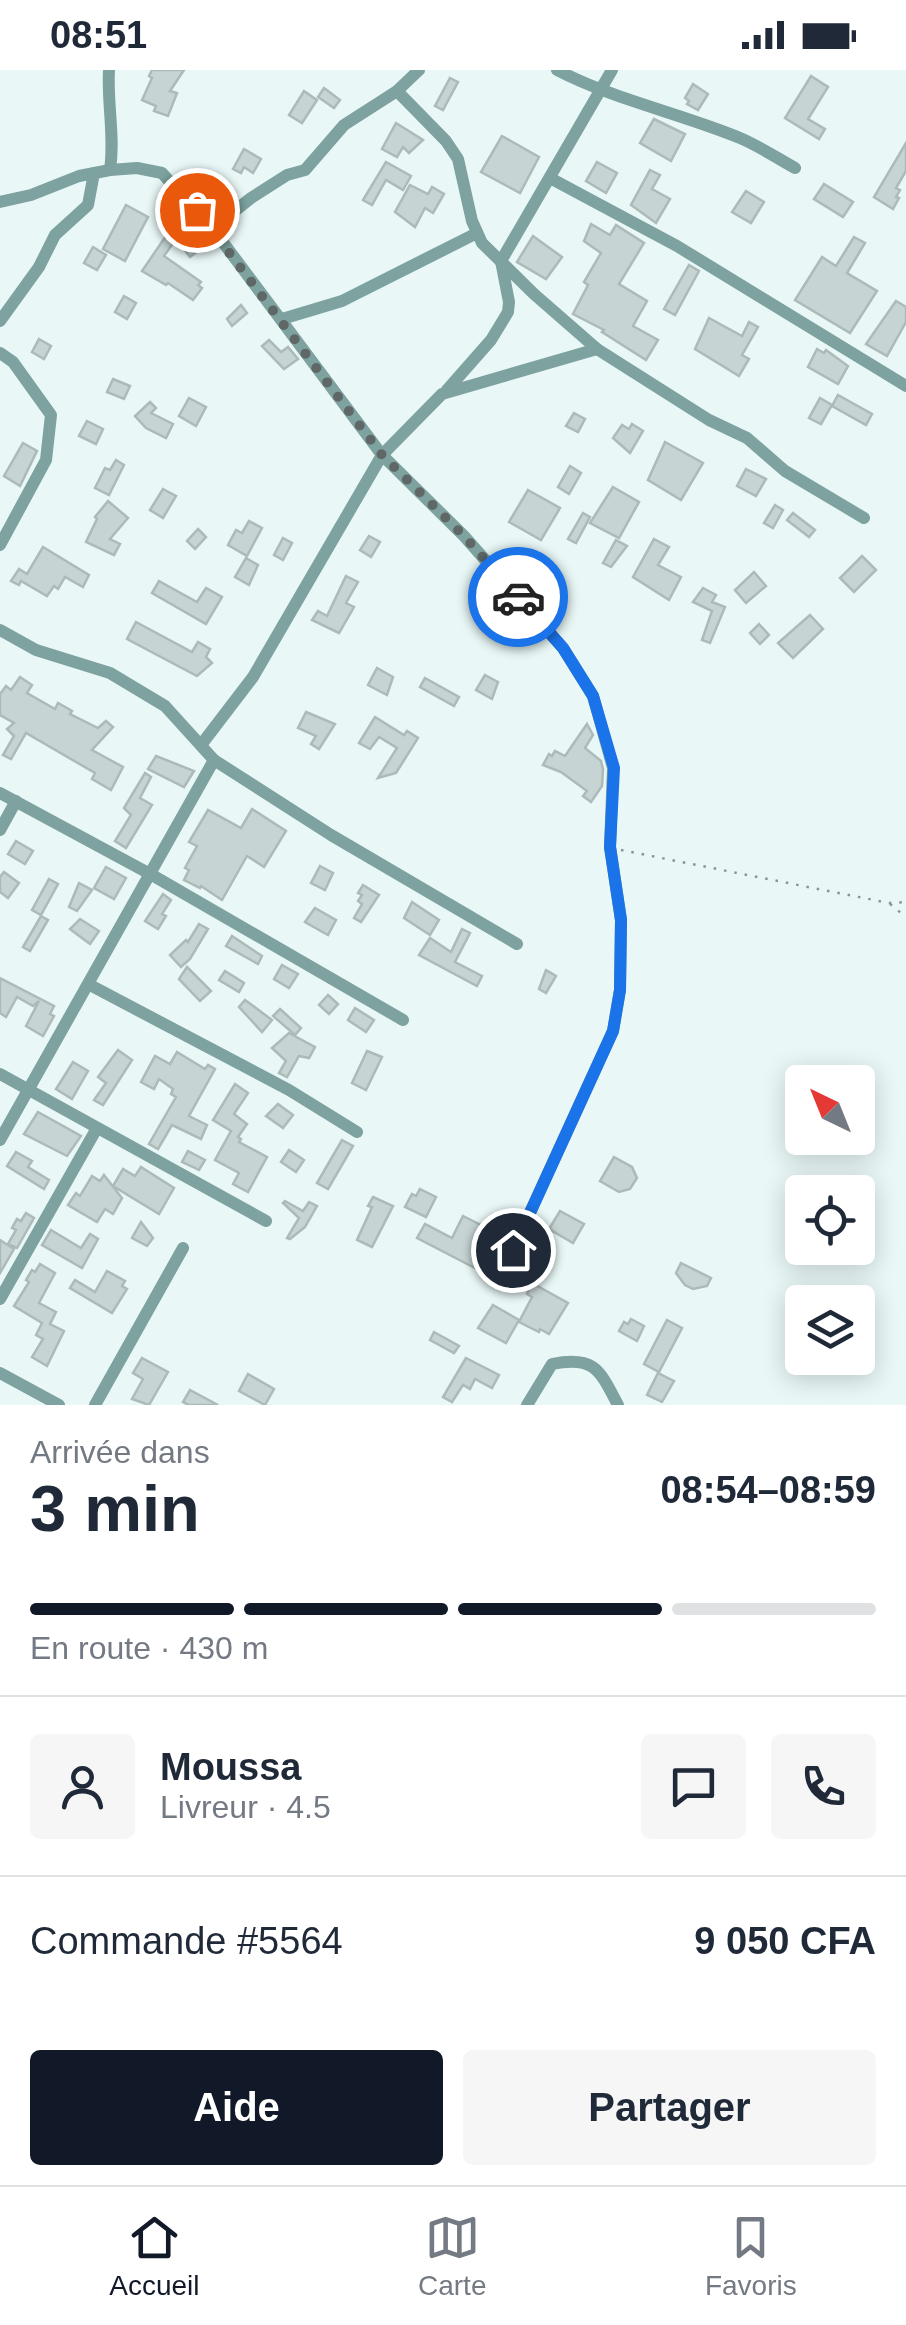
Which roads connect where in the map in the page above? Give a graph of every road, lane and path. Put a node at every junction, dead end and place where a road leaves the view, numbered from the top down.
1 (109, 70) edge
2 (420, 70) edge
3 (557, 70) edge
4 (612, 70) edge
5 (397, 91) junction
6 (601, 92) junction
7 (795, 168) dead end
8 (110, 170) junction
9 (94, 173) junction
10 (550, 178) junction
11 (0, 202) edge
12 (212, 229) junction
13 (477, 233) junction
14 (501, 262) junction
15 (282, 320) junction
16 (0, 321) edge
17 (596, 349) junction
18 (0, 352) edge
19 (906, 386) edge
20 (442, 394) junction
21 (382, 455) junction
22 (864, 518) dead end
23 (0, 545) edge
24 (0, 630) edge
25 (201, 745) junction
26 (214, 760) junction
27 (0, 792) edge
28 (16, 802) junction
29 (0, 830) edge
30 (610, 847) junction
31 (152, 875) junction
32 (889, 902) junction
33 (906, 902) edge
34 (906, 918) edge
35 (517, 944) dead end
36 (90, 985) junction
37 (403, 1020) dead end
38 (0, 1074) edge
39 (30, 1091) junction
40 (96, 1128) junction
41 (357, 1132) dead end
42 (0, 1140) edge
43 (266, 1221) dead end
44 (183, 1248) dead end
45 (501, 1276) dead end
46 (0, 1298) edge
47 (0, 1374) edge
48 (59, 1405) edge
49 (95, 1405) edge
50 (528, 1405) edge
51 (618, 1405) edge

1 - 8 street
2 - 5 street
3 - 6 street
4 - 6 street
5 - 12 street
5 - 13 street
6 - 7 street
6 - 10 street
8 - 9 street
8 - 12 street
9 - 11 street
9 - 16 street
10 - 14 street
10 - 19 street
12 - 15 street
13 - 14 street
13 - 15 street
14 - 17 street
14 - 20 street
15 - 21 street
17 - 20 street
17 - 22 street
18 - 23 street
20 - 21 street
21 - 25 street
21 - 30 street
24 - 25 street
25 - 26 street
26 - 31 street
26 - 35 street
27 - 28 street
28 - 29 street
28 - 31 street
30 - 32 path
30 - 45 street
31 - 36 street
31 - 37 street
32 - 33 path
32 - 34 path
36 - 39 street
36 - 41 street
38 - 39 street
39 - 40 street
39 - 42 street
40 - 43 street
40 - 46 street
44 - 49 street
47 - 48 street
50 - 51 street

